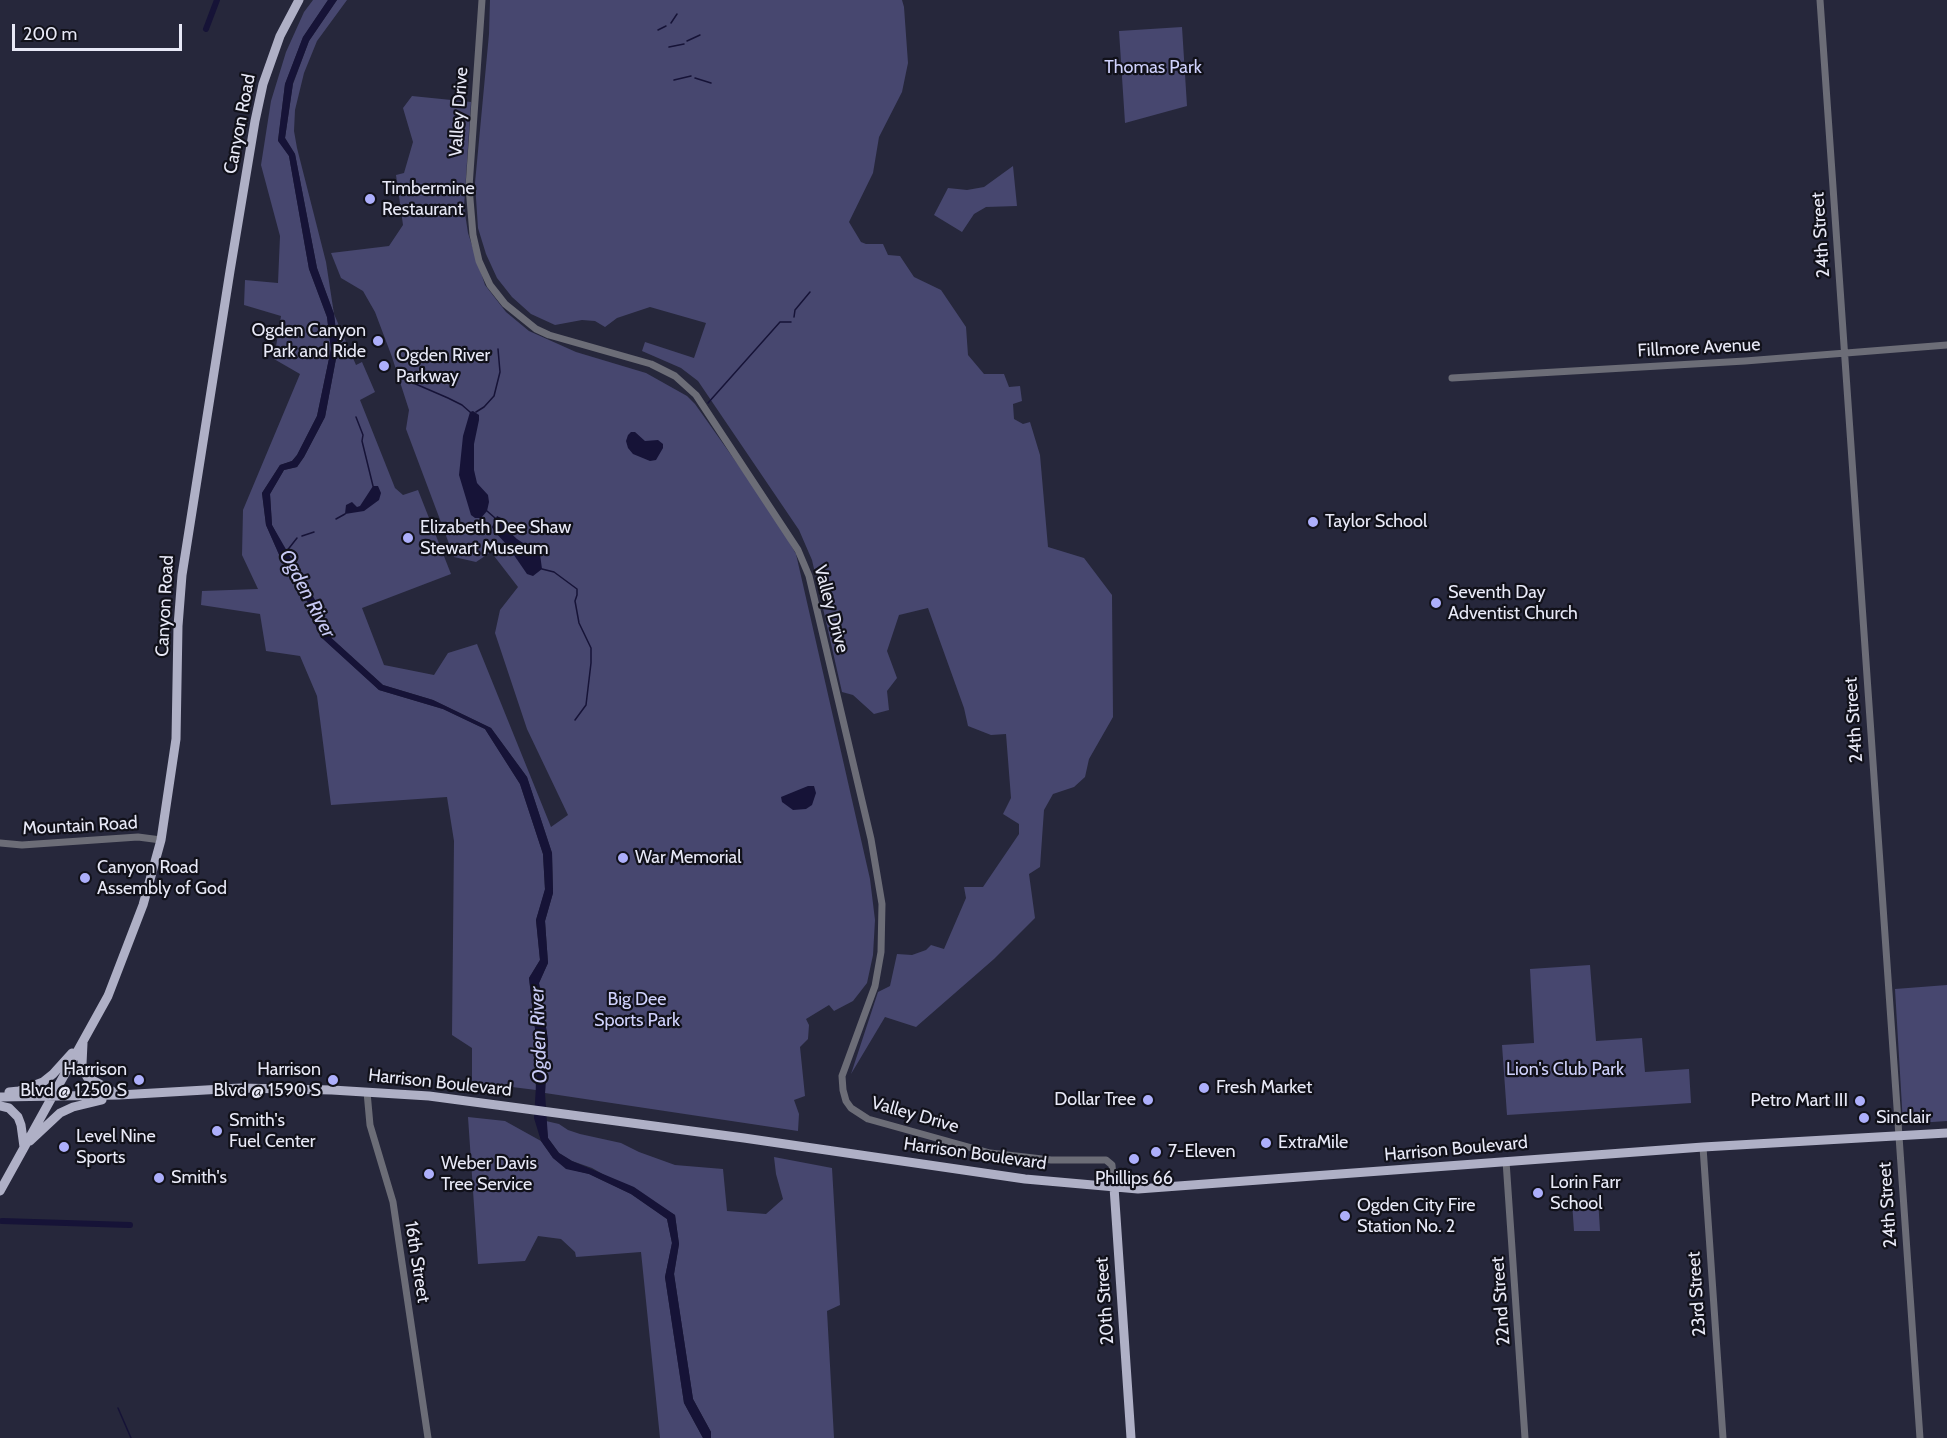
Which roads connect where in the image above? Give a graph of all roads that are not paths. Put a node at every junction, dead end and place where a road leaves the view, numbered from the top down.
1 (299, 0) edge
2 (482, 0) edge
3 (1820, 0) edge
4 (1947, 345) edge
5 (1844, 354) junction
6 (1452, 378) dead end
7 (161, 840) junction
8 (0, 843) edge
9 (83, 1040) junction
10 (367, 1092) junction
11 (119, 1095) junction
12 (52, 1096) junction
13 (0, 1098) edge
14 (1947, 1133) edge
15 (1898, 1136) junction
16 (24, 1146) junction
17 (1702, 1147) junction
18 (1506, 1161) junction
19 (1110, 1162) joint
20 (1114, 1187) junction
21 (0, 1191) edge
22 (428, 1438) edge
23 (1131, 1438) edge
24 (1525, 1438) edge
25 (1723, 1438) edge
26 (1920, 1438) edge

1 - 7 main road, Canyon Road
2 - 19 street, Valley Drive
3 - 5 street, 24th Street
4 - 5 street, Fillmore Avenue
5 - 6 street, Fillmore Avenue
5 - 15 street, 24th Street
7 - 8 street, Mountain Road
7 - 9 main road, Canyon Road
9 - 11 main road
9 - 12 main road, Canyon Road
9 - 13 main road
10 - 11 main road, Harrison Boulevard
10 - 20 main road, Harrison Boulevard
10 - 22 street, 16th Street
11 - 12 main road, Harrison Boulevard
11 - 16 main road
12 - 13 main road, Harrison Boulevard
12 - 16 main road, Canyon Road
13 - 16 main road
14 - 15 main road, Harrison Boulevard
15 - 17 main road, Harrison Boulevard
15 - 26 street, 24th Street
16 - 21 main road, Canyon Road
17 - 18 main road, Harrison Boulevard
17 - 25 street, 23rd Street
18 - 20 main road, Harrison Boulevard
18 - 24 street, 22nd Street
19 - 20 street, 20th Street
20 - 23 main road, 20th Street

